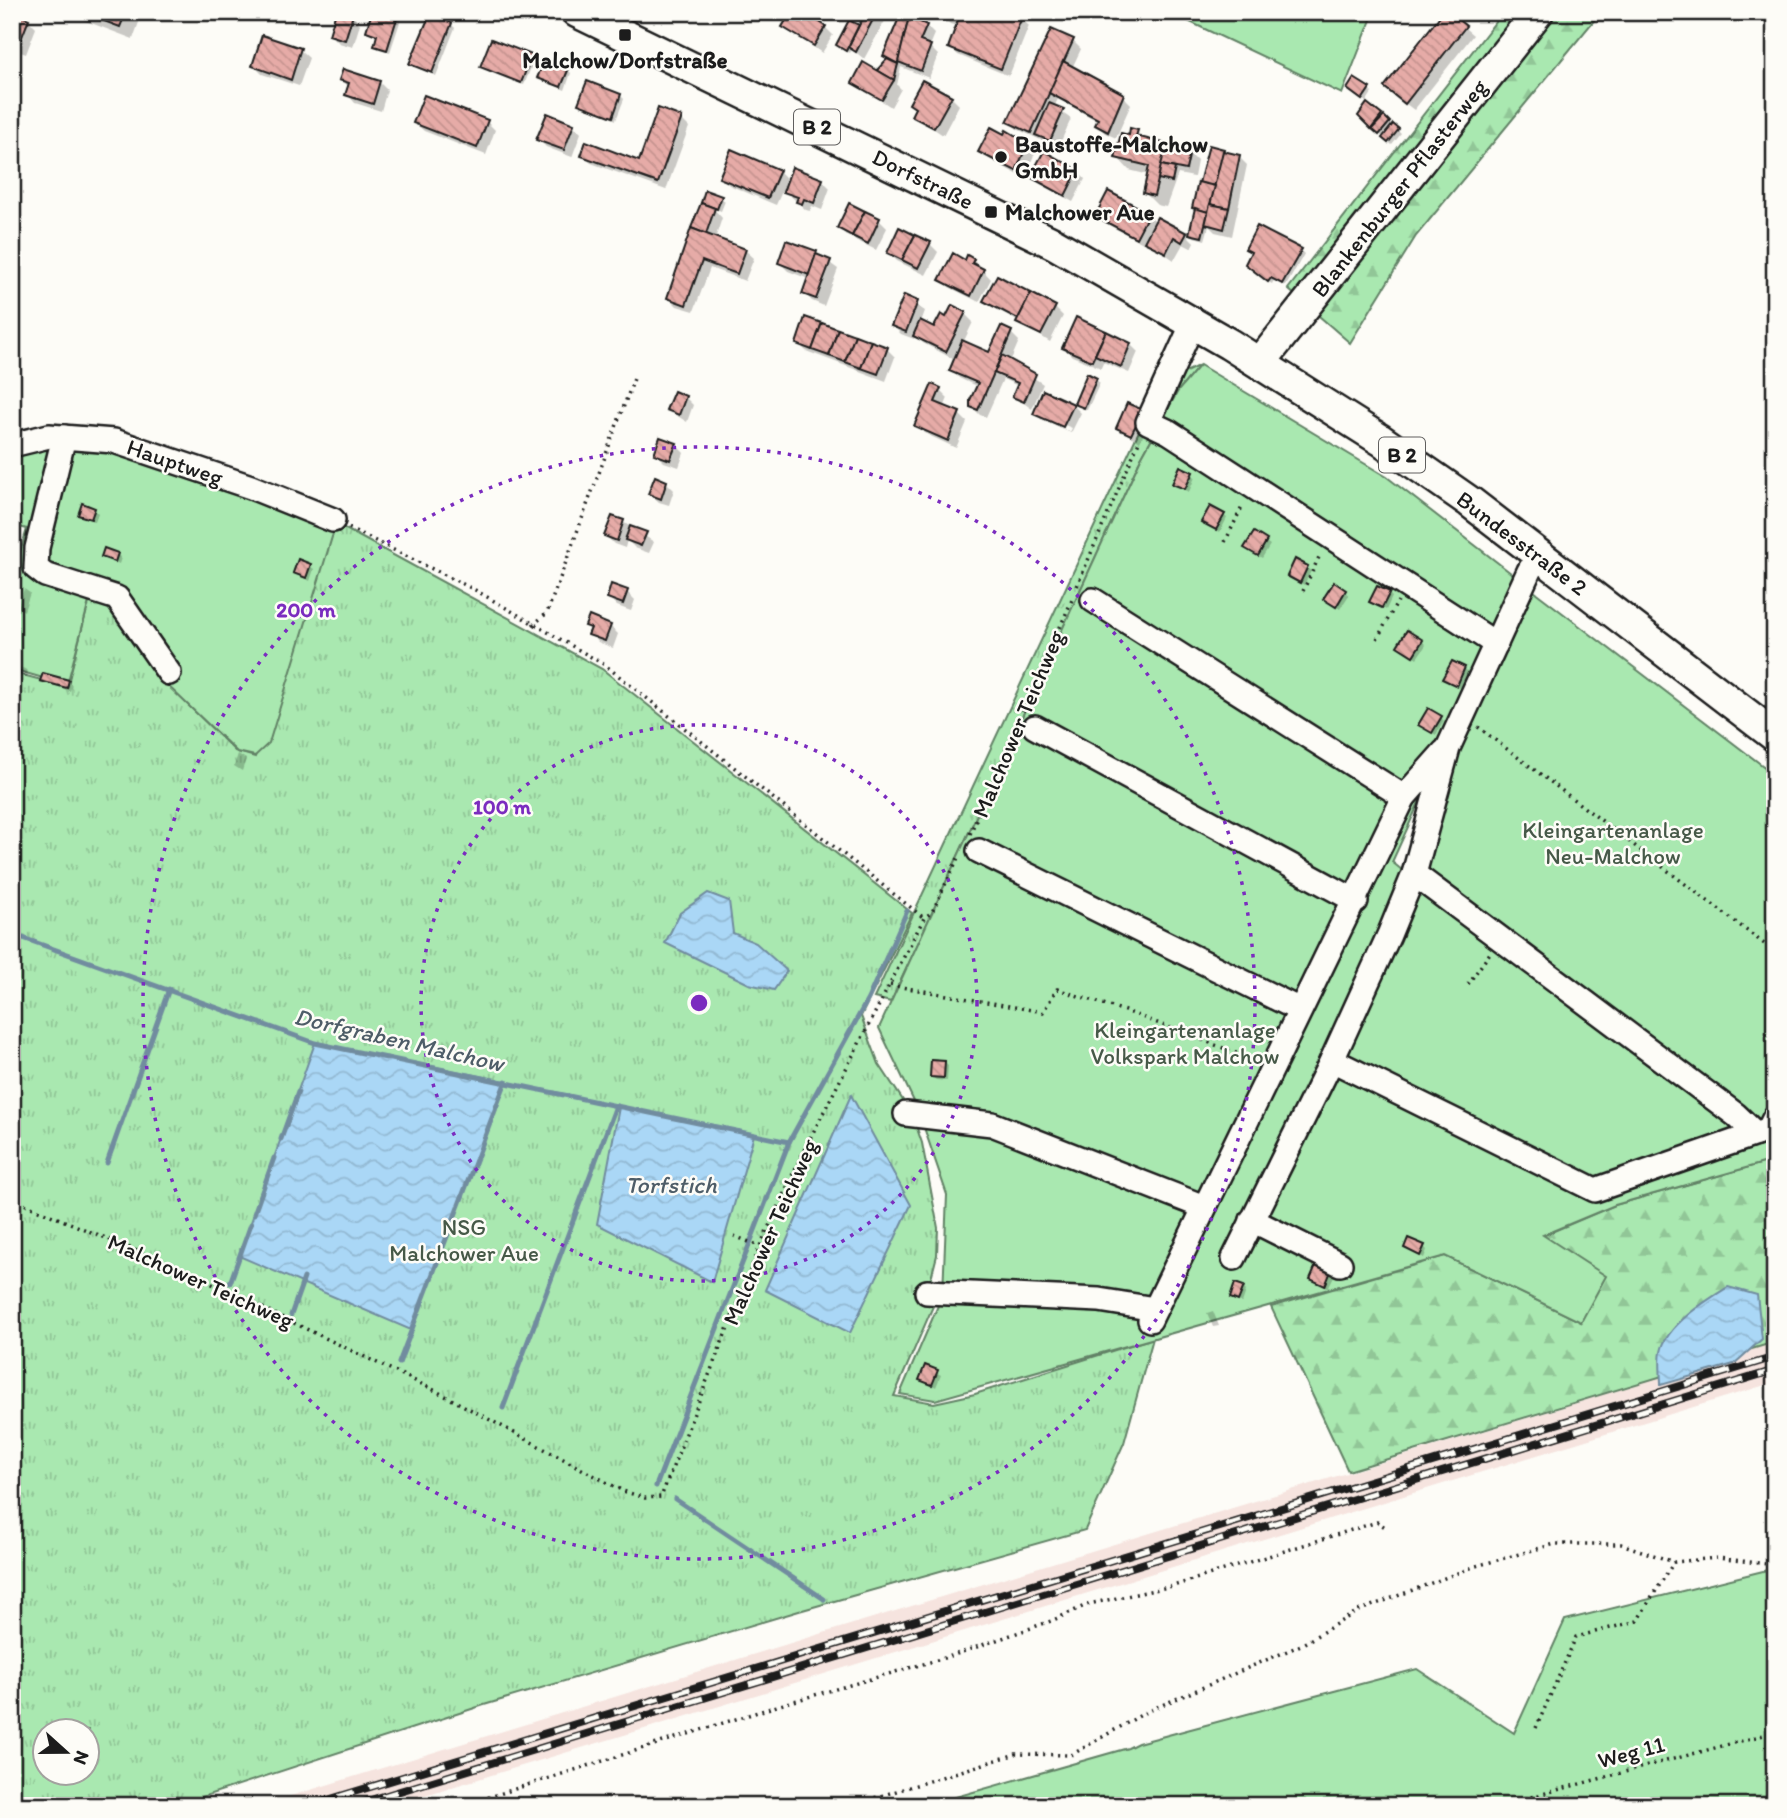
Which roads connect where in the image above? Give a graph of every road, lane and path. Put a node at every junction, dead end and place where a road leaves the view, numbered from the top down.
1 (577, 12) edge
2 (1538, 12) edge
3 (1192, 323) junction
4 (1260, 363) junction
5 (635, 376) dead end
6 (1148, 422) junction
7 (64, 437) junction
8 (12, 445) edge
9 (1252, 487) junction
10 (333, 520) joint
11 (1329, 537) junction
12 (1225, 542) dead end
13 (1539, 555) junction
14 (1406, 587) junction
15 (1303, 591) dead end
16 (1093, 600) dead end
17 (535, 626) junction
18 (1377, 639) dead end
19 (1496, 644) junction
20 (169, 673) dead end
21 (1461, 719) junction
22 (1035, 727) dead end
23 (1775, 736) edge
24 (1448, 748) junction
25 (1404, 797) junction
26 (968, 850) junction
27 (1413, 874) junction
28 (1356, 901) junction
29 (924, 918) junction
30 (1502, 937) junction
31 (1775, 952) edge
32 (1468, 984) dead end
33 (890, 985) junction
34 (1300, 1010) junction
35 (1332, 1060) junction
36 (1273, 1067) junction
37 (906, 1114) dead end
38 (1775, 1117) edge
39 (1756, 1134) junction
40 (12, 1199) edge
41 (1204, 1207) junction
42 (1252, 1220) junction
43 (733, 1236) dead end
44 (760, 1246) junction
45 (1234, 1258) dead end
46 (1340, 1264) dead end
47 (928, 1292) dead end
48 (1387, 1528) dead end
49 (1674, 1562) junction
50 (1775, 1564) edge
51 (1536, 1728) dead end
52 (1775, 1732) edge
53 (461, 1806) edge
54 (848, 1806) edge
55 (1497, 1806) edge

1 - 3 main road, Dorfstraße / B 2
2 - 4 main road, Blankenburger Pflasterweg
3 - 4 main road, Dorfstraße / B 2
3 - 6 lane
4 - 13 main road, Bundesstraße 2 / B 2
5 - 17 path
6 - 9 lane
6 - 26 path, Malchower Teichweg
7 - 8 lane, Hauptweg
7 - 10 lane, Hauptweg
7 - 20 lane
9 - 11 lane
9 - 12 path
10 - 17 path
11 - 14 lane
11 - 15 path
13 - 19 lane
13 - 23 main road, Bundesstraße 2 / B 2
14 - 18 path
14 - 19 lane
16 - 25 lane
17 - 29 path
19 - 21 lane
21 - 24 lane
21 - 31 path
22 - 28 lane
24 - 25 lane
24 - 27 lane
25 - 28 lane
26 - 29 path, Malchower Teichweg
26 - 34 lane
27 - 30 lane
27 - 35 lane
28 - 34 lane
29 - 33 path, Malchower Teichweg
30 - 32 path
30 - 39 lane
33 - 36 path
33 - 44 path, Malchower Teichweg
34 - 36 lane
35 - 39 lane
35 - 42 lane
36 - 41 lane
37 - 41 lane
38 - 39 lane
40 - 44 path, Malchower Teichweg
41 - 47 lane
42 - 45 lane
42 - 46 lane
43 - 44 path
48 - 53 path
49 - 50 path
49 - 51 path
49 - 54 path
52 - 55 path, Weg 11

